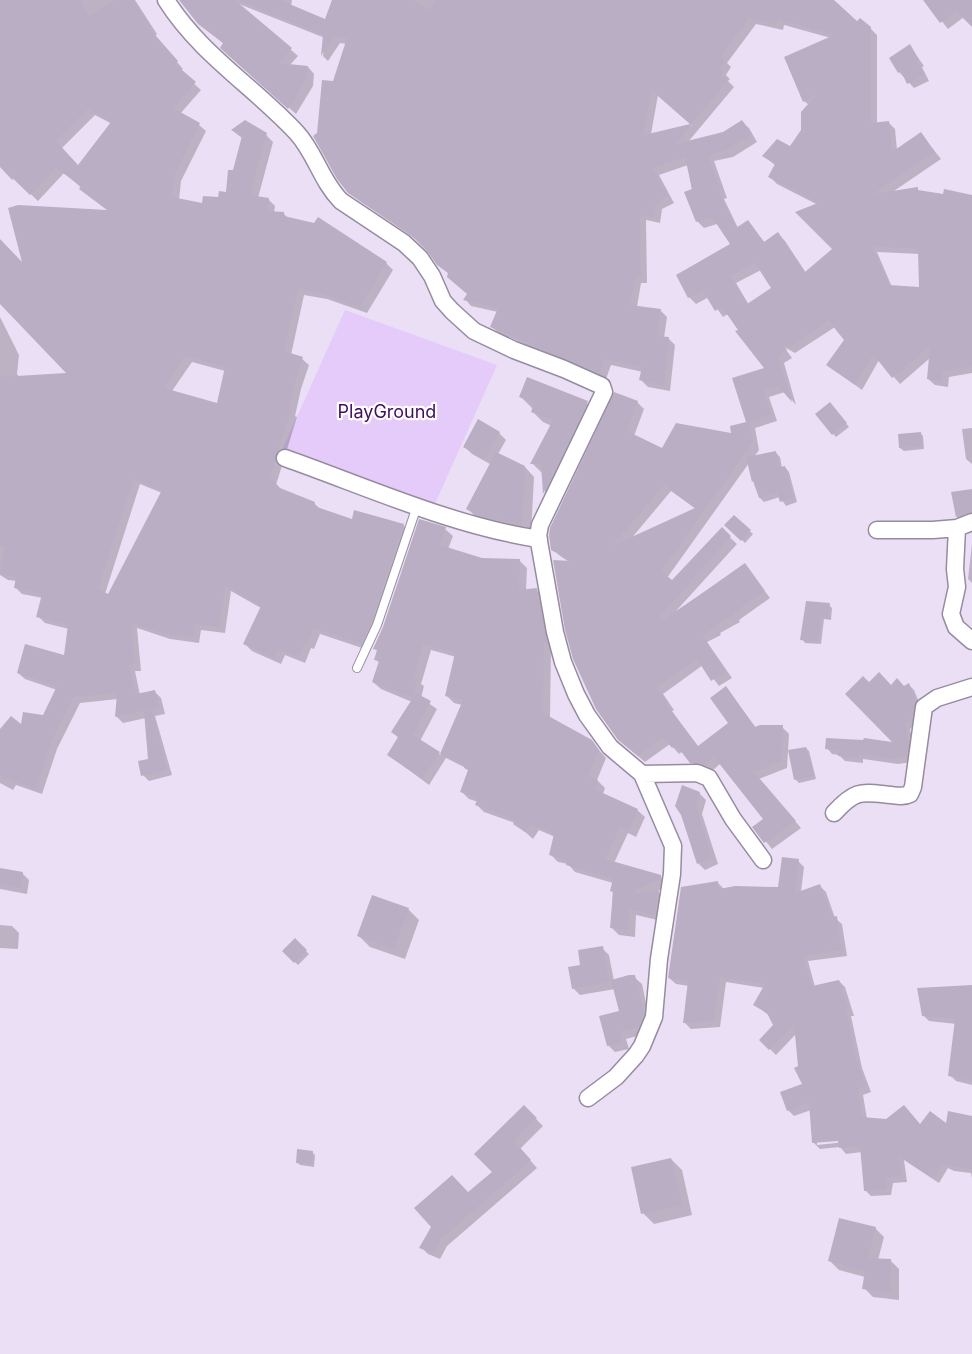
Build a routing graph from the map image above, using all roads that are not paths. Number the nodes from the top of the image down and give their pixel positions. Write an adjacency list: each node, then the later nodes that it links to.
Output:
1 (166, 0): 6 (street)
2 (285, 458): 3 (street)
3 (417, 506): 6 (street); 8 (lane)
4 (965, 525): 5 (street); 7 (street)
5 (878, 530)
6 (539, 540): 10 (street)
7 (972, 641)
8 (357, 668)
9 (972, 687): 11 (street)
10 (642, 774): 12 (street); 13 (street)
11 (834, 813)
12 (763, 860)
13 (588, 1098)

